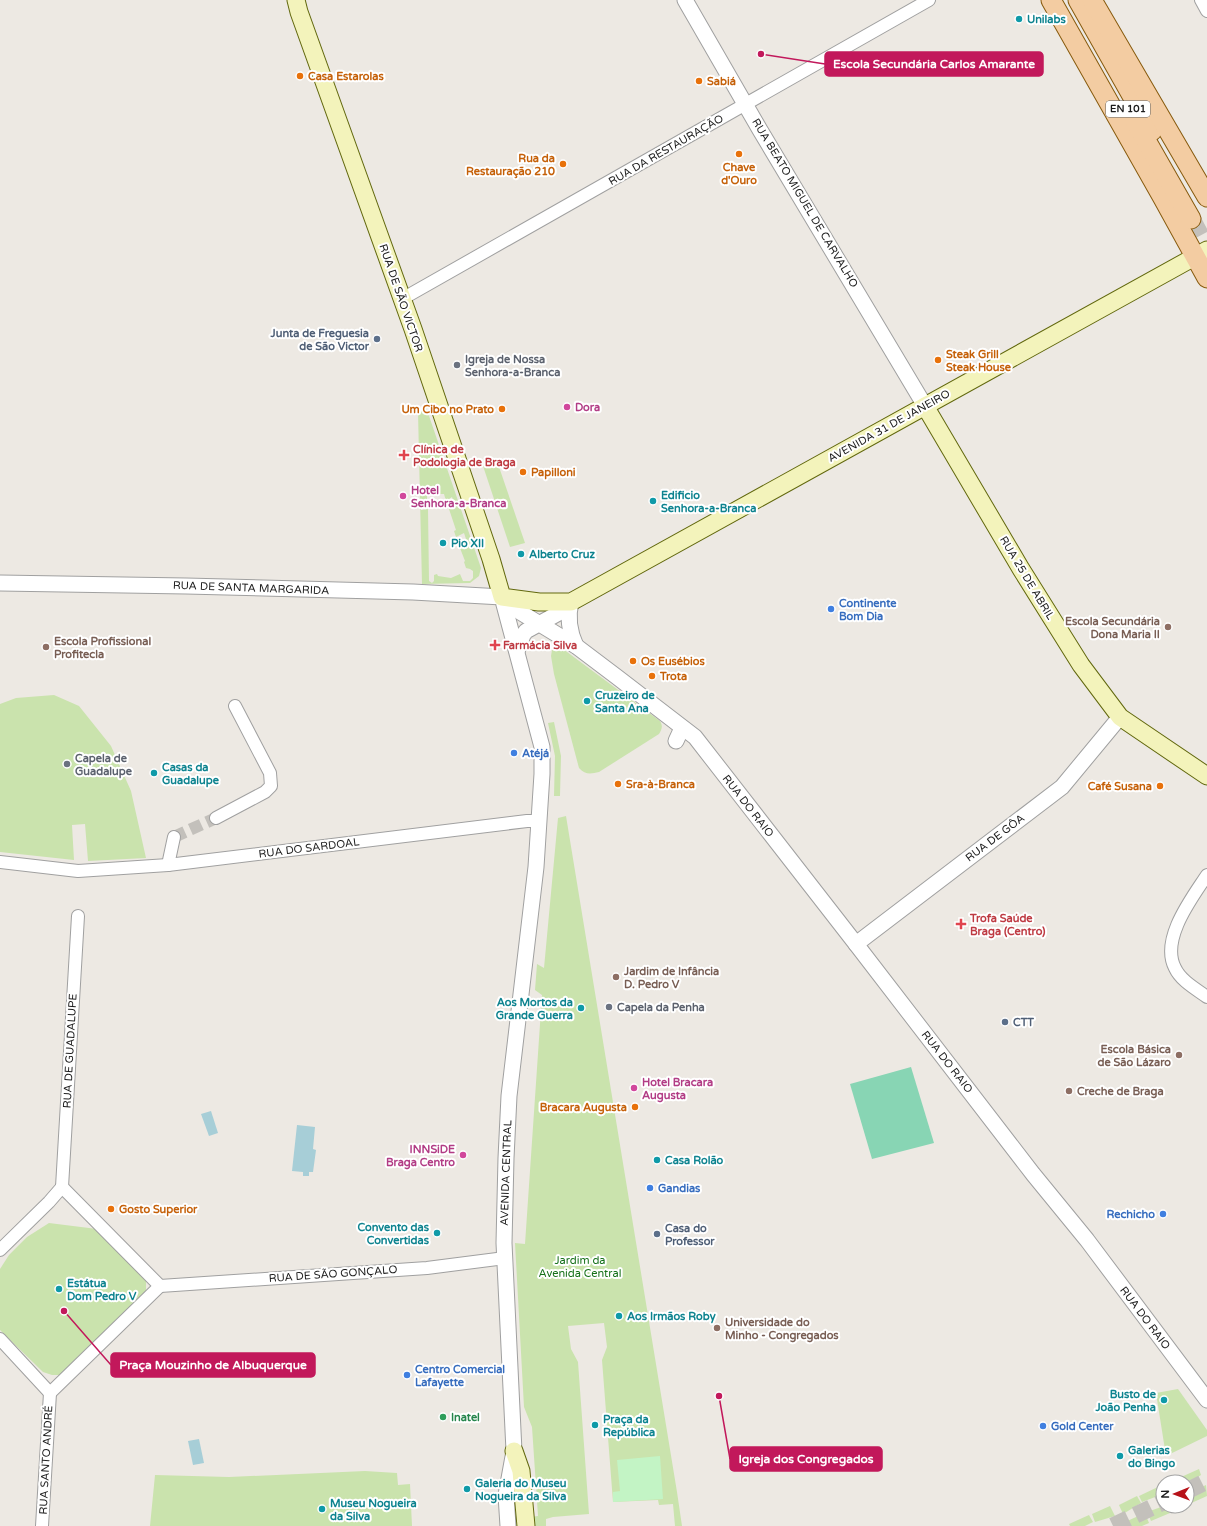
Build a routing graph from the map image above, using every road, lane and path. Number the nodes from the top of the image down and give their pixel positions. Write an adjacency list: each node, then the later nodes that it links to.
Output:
1 (296, 0): 14 (main road, RUA DE SÃO VICTOR)
2 (685, 0): 10 (street, RUA BEATO MIGUEL DE CARVALHO)
3 (929, 0): 10 (street, RUA DA RESTAURAÇÃO)
4 (1050, 0): 12 (main road)
5 (1065, 0): 6 (main road, EN 101)
6 (1078, 0)
7 (1092, 0): 11 (main road)
8 (1201, 0): 9 (street)
9 (1207, 11)
10 (746, 105): 14 (street, RUA DA RESTAURAÇÃO); 15 (street, RUA BEATO MIGUEL DE CARVALHO)
11 (1207, 197)
12 (1201, 254): 13 (main road); 15 (main road, AVENIDA 31 DE JANEIRO)
13 (1207, 278)
14 (402, 299): 17 (main road, RUA DE SÃO VICTOR)
15 (925, 406): 18 (main road, AVENIDA 31 DE JANEIRO); 23 (main road, RUA 25 DE ABRIL)
16 (0, 583): 17 (street, RUA DE SANTA MARGARIDA)
17 (502, 597): 18 (main road); 19 (street, RUA DO RAIO); 21 (street, AVENIDA CENTRAL)
18 (571, 602): 19 (street); 20 (street)
19 (540, 624): 20 (street, RUA DO RAIO); 21 (street)
20 (576, 646): 32 (street, RUA DO RAIO)
21 (517, 651): 26 (street, AVENIDA CENTRAL)
22 (235, 706): 25 (street)
23 (1120, 717): 24 (main road, RUA 25 DE ABRIL); 32 (street, RUA DE GÔA)
24 (1207, 776)
25 (216, 818)
26 (539, 821): 29 (street, RUA DO SARDOAL); 36 (street, AVENIDA CENTRAL)
27 (174, 837): 29 (street)
28 (0, 862): 29 (street, RUA DO SARDOAL)
29 (168, 865)
30 (1207, 875): 33 (street)
31 (78, 916): 34 (street, RUA DE GUADALUPE)
32 (856, 944): 40 (street, RUA DO RAIO)
33 (1207, 997)
34 (62, 1187): 35 (street); 37 (street)
35 (0, 1250)
36 (505, 1258): 37 (street, RUA DE SÃO GONÇALO); 41 (street, AVENIDA CENTRAL)
37 (160, 1286): 39 (street)
38 (0, 1339): 39 (street)
39 (50, 1393): 42 (street, RUA SANTO ANDRÉ)
40 (1207, 1400)
41 (514, 1452): 43 (street, AVENIDA CENTRAL); 44 (main road)
42 (42, 1526)
43 (508, 1526)
44 (526, 1526)

